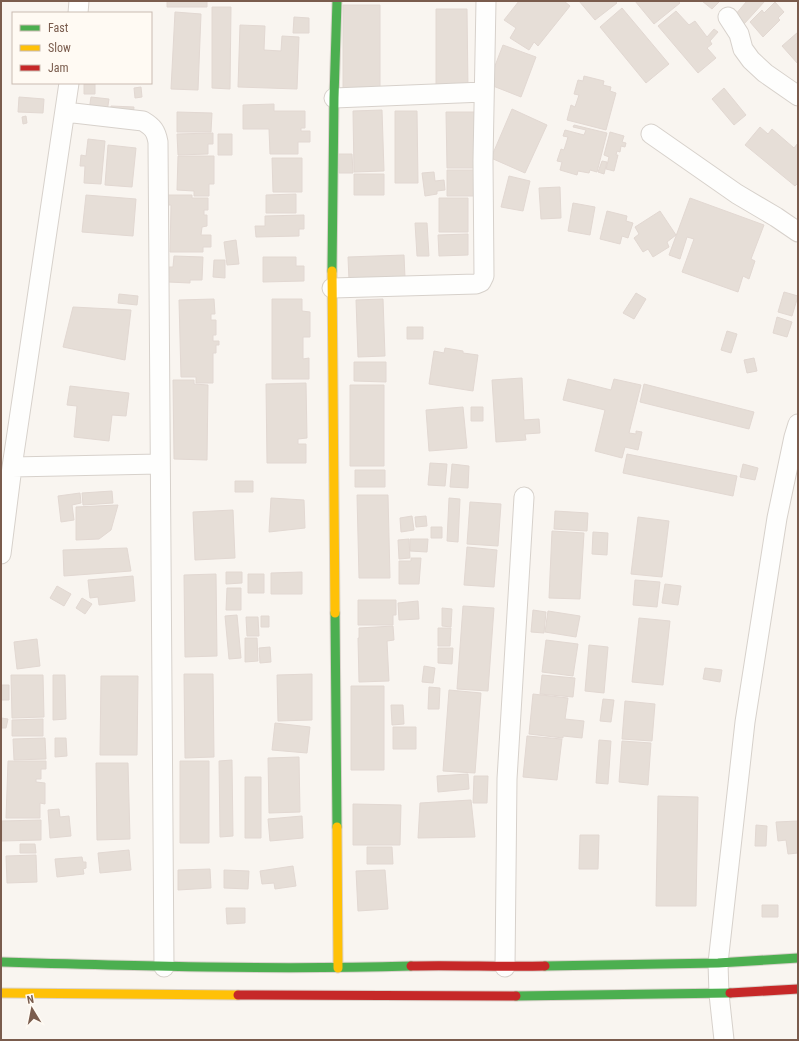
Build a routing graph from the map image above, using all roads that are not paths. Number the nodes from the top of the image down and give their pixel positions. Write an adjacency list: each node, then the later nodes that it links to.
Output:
1 (79, 1): 4 (street)
2 (338, 1): 9 (main road)
3 (486, 1): 7 (street)
4 (78, 12)
5 (728, 17): 8 (street)
6 (69, 84): 10 (street)
7 (484, 92): 9 (street); 13 (street)
8 (798, 96)
9 (334, 98): 13 (main road)
10 (65, 112): 15 (street); 16 (street)
11 (651, 134): 12 (street)
12 (798, 232)
13 (332, 288): 24 (main road)
14 (798, 424): 21 (street)
15 (159, 464): 16 (street); 23 (street)
16 (12, 467): 18 (street)
17 (524, 497): 22 (street)
18 (1, 554)
19 (798, 958): 21 (main road)
20 (1, 962): 23 (main road)
21 (718, 963): 22 (main road); 27 (street)
22 (505, 966): 24 (main road)
23 (164, 967): 24 (main road)
24 (338, 968)
25 (798, 988): 27 (main road)
26 (1, 994): 27 (main road)
27 (719, 994): 28 (street)
28 (724, 1040)

